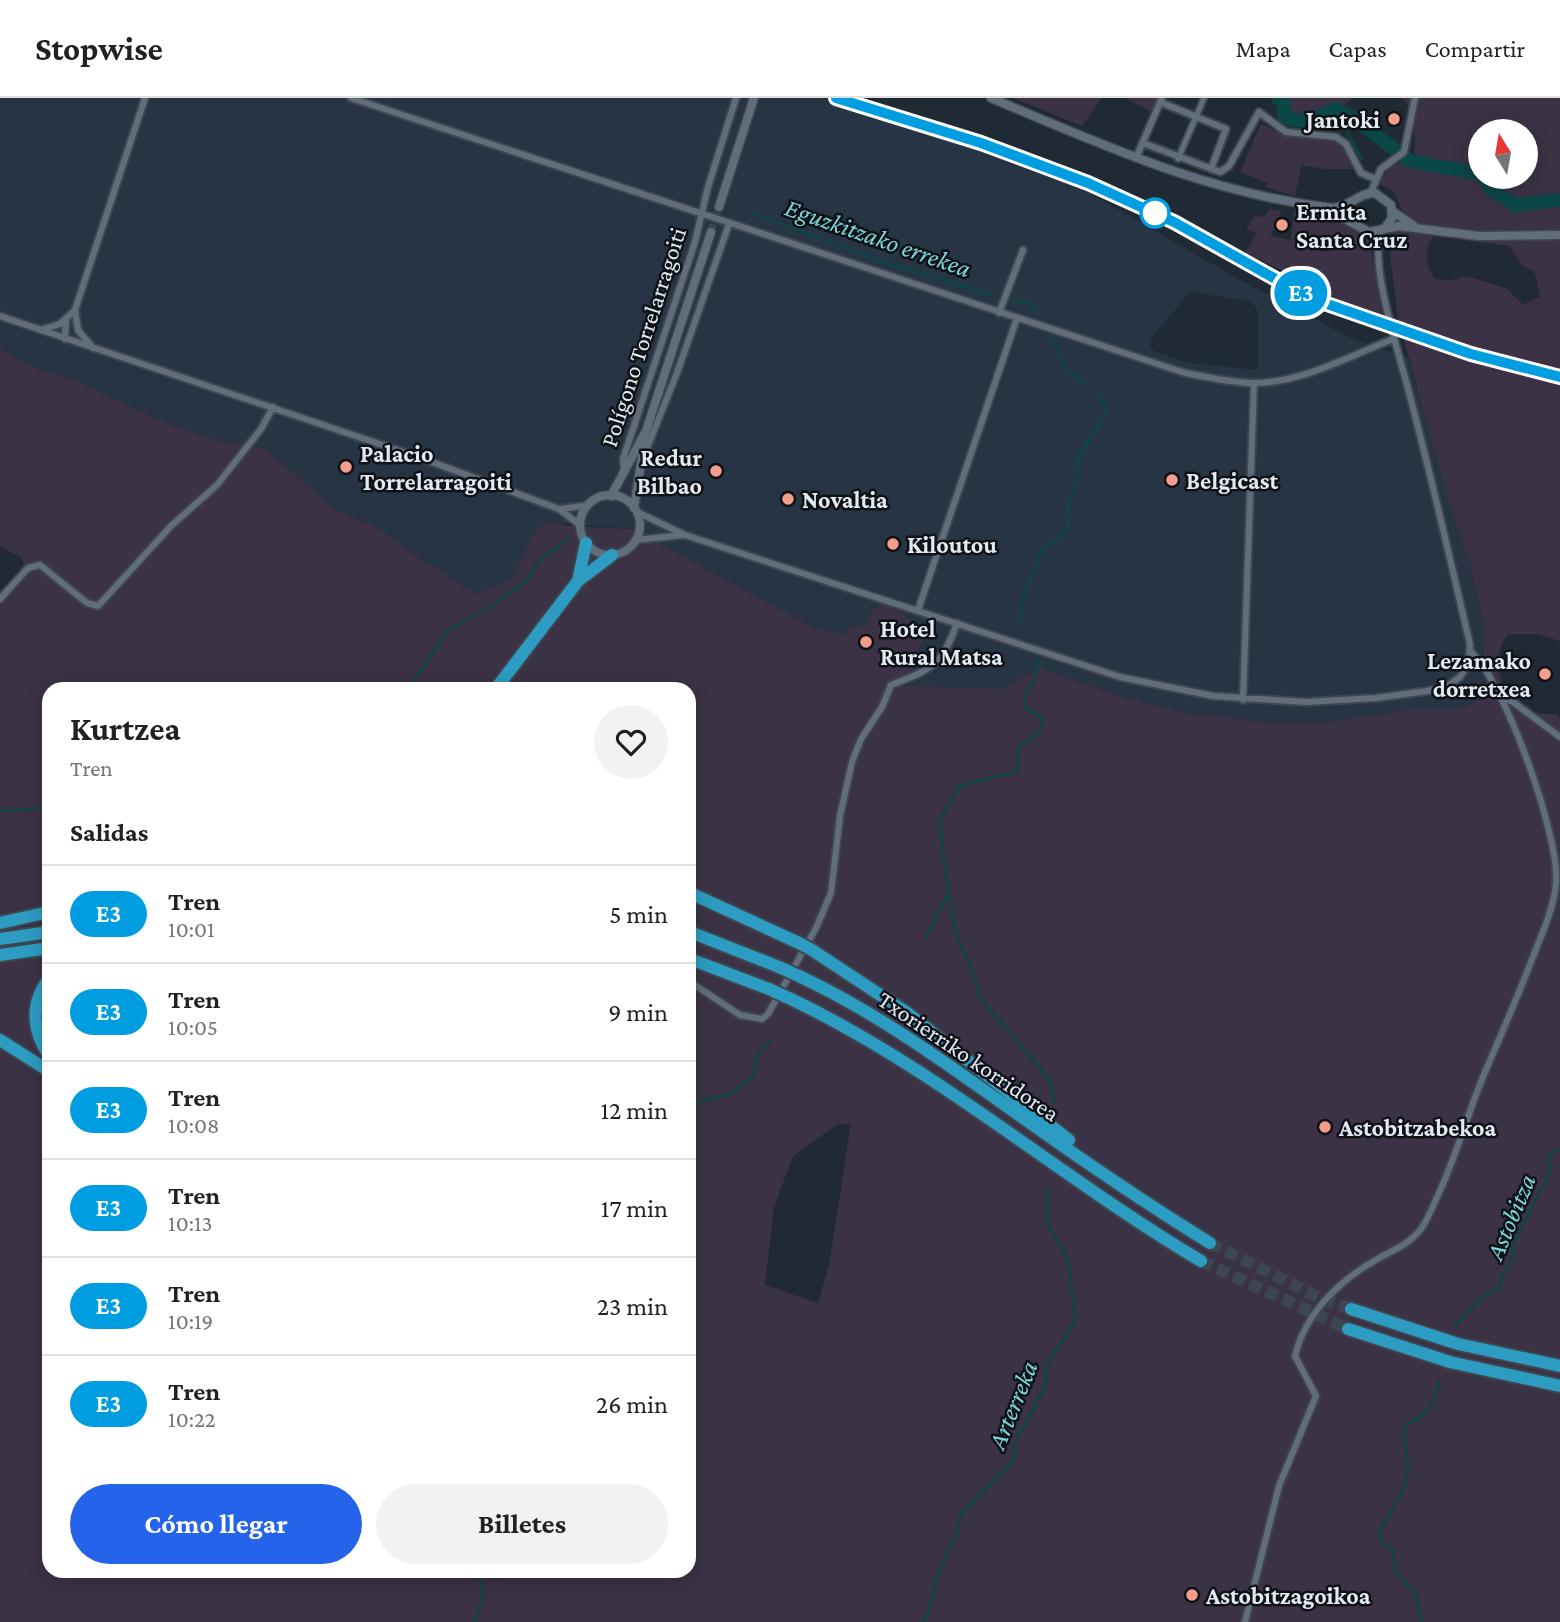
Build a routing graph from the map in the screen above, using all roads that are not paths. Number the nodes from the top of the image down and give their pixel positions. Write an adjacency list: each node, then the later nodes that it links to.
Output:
1 (145, 98): 30 (street)
2 (351, 98): 20 (street)
3 (736, 98): 20 (street, Polígono Torrelarragoiti)
4 (754, 98): 18 (street)
5 (991, 98): 12 (street)
6 (1204, 98): 9 (street)
7 (1415, 98): 14 (street)
8 (1161, 100): 9 (street); 10 (street)
9 (1196, 116): 11 (street); 13 (street)
10 (1143, 143): 11 (street); 12 (street)
11 (1178, 157): 13 (street)
12 (1136, 158): 17 (street)
13 (1212, 169): 14 (street)
14 (1375, 180): 15 (street)
15 (1371, 192): 16 (street); 19 (street)
16 (1357, 199): 17 (street); 21 (street)
17 (1317, 206): 21 (street)
18 (719, 207)
19 (1392, 211): 23 (street); 24 (street)
20 (701, 215): 22 (street); 44 (street, Polígono Torrelarragoiti)
21 (1355, 222): 26 (street)
22 (729, 224): 31 (street); 43 (street)
23 (1382, 229): 24 (street); 26 (street); 29 (street)
24 (1426, 229): 27 (street)
25 (711, 232): 42 (street)
26 (1368, 232): 29 (street)
27 (1560, 235)
28 (1023, 250): 31 (street)
29 (1378, 254): 38 (street)
30 (75, 310): 34 (street); 35 (street)
31 (999, 313): 33 (street)
32 (0, 316): 36 (street)
33 (1017, 318): 40 (street); 56 (street)
34 (66, 320): 36 (street); 37 (street)
35 (74, 321): 37 (street); 39 (street)
36 (41, 330): 37 (street)
37 (65, 339): 39 (street)
38 (1393, 340): 40 (street); 58 (street)
39 (93, 348): 41 (street)
40 (1254, 383): 61 (street)
41 (273, 407): 47 (street); 55 (street)
42 (646, 431): 43 (street); 44 (street)
43 (640, 464): 48 (street)
44 (624, 471): 45 (street)
45 (611, 496): 46 (street); 48 (street)
46 (589, 505): 47 (street); 49 (street)
47 (559, 509): 49 (street)
48 (636, 510): 50 (street); 51 (street)
49 (580, 525): 52 (street)
50 (685, 534): 51 (street); 56 (street)
51 (636, 540): 53 (street)
52 (586, 542): 53 (street); 54 (highway)
53 (612, 555): 54 (highway)
54 (578, 581): 59 (highway)
55 (0, 599)
56 (918, 610): 57 (street)
57 (957, 623): 61 (street); 72 (street)
58 (1471, 652): 60 (street); 61 (street)
59 (501, 682)
60 (1500, 698): 62 (street); 84 (street)
61 (1243, 700)
62 (1560, 737)
63 (696, 896): 77 (highway, bridge)
64 (42, 914): 65 (highway)
65 (0, 923)
66 (42, 933): 68 (highway)
67 (696, 934): 77 (highway, Txorierriko korridorea, bridge)
68 (0, 939)
69 (42, 949): 70 (highway)
70 (0, 955)
71 (696, 961): 79 (highway, Txorierriko korridorea, bridge)
72 (696, 986)
73 (42, 991): 75 (highway)
74 (0, 1040): 76 (highway)
75 (42, 1043)
76 (42, 1067)
77 (1144, 1203): 78 (highway, Txorierriko korridorea)
78 (1210, 1243)
79 (1201, 1261)
80 (1351, 1309): 82 (highway)
81 (1348, 1329): 83 (highway)
82 (1560, 1366)
83 (1560, 1386)
84 (1245, 1622)

